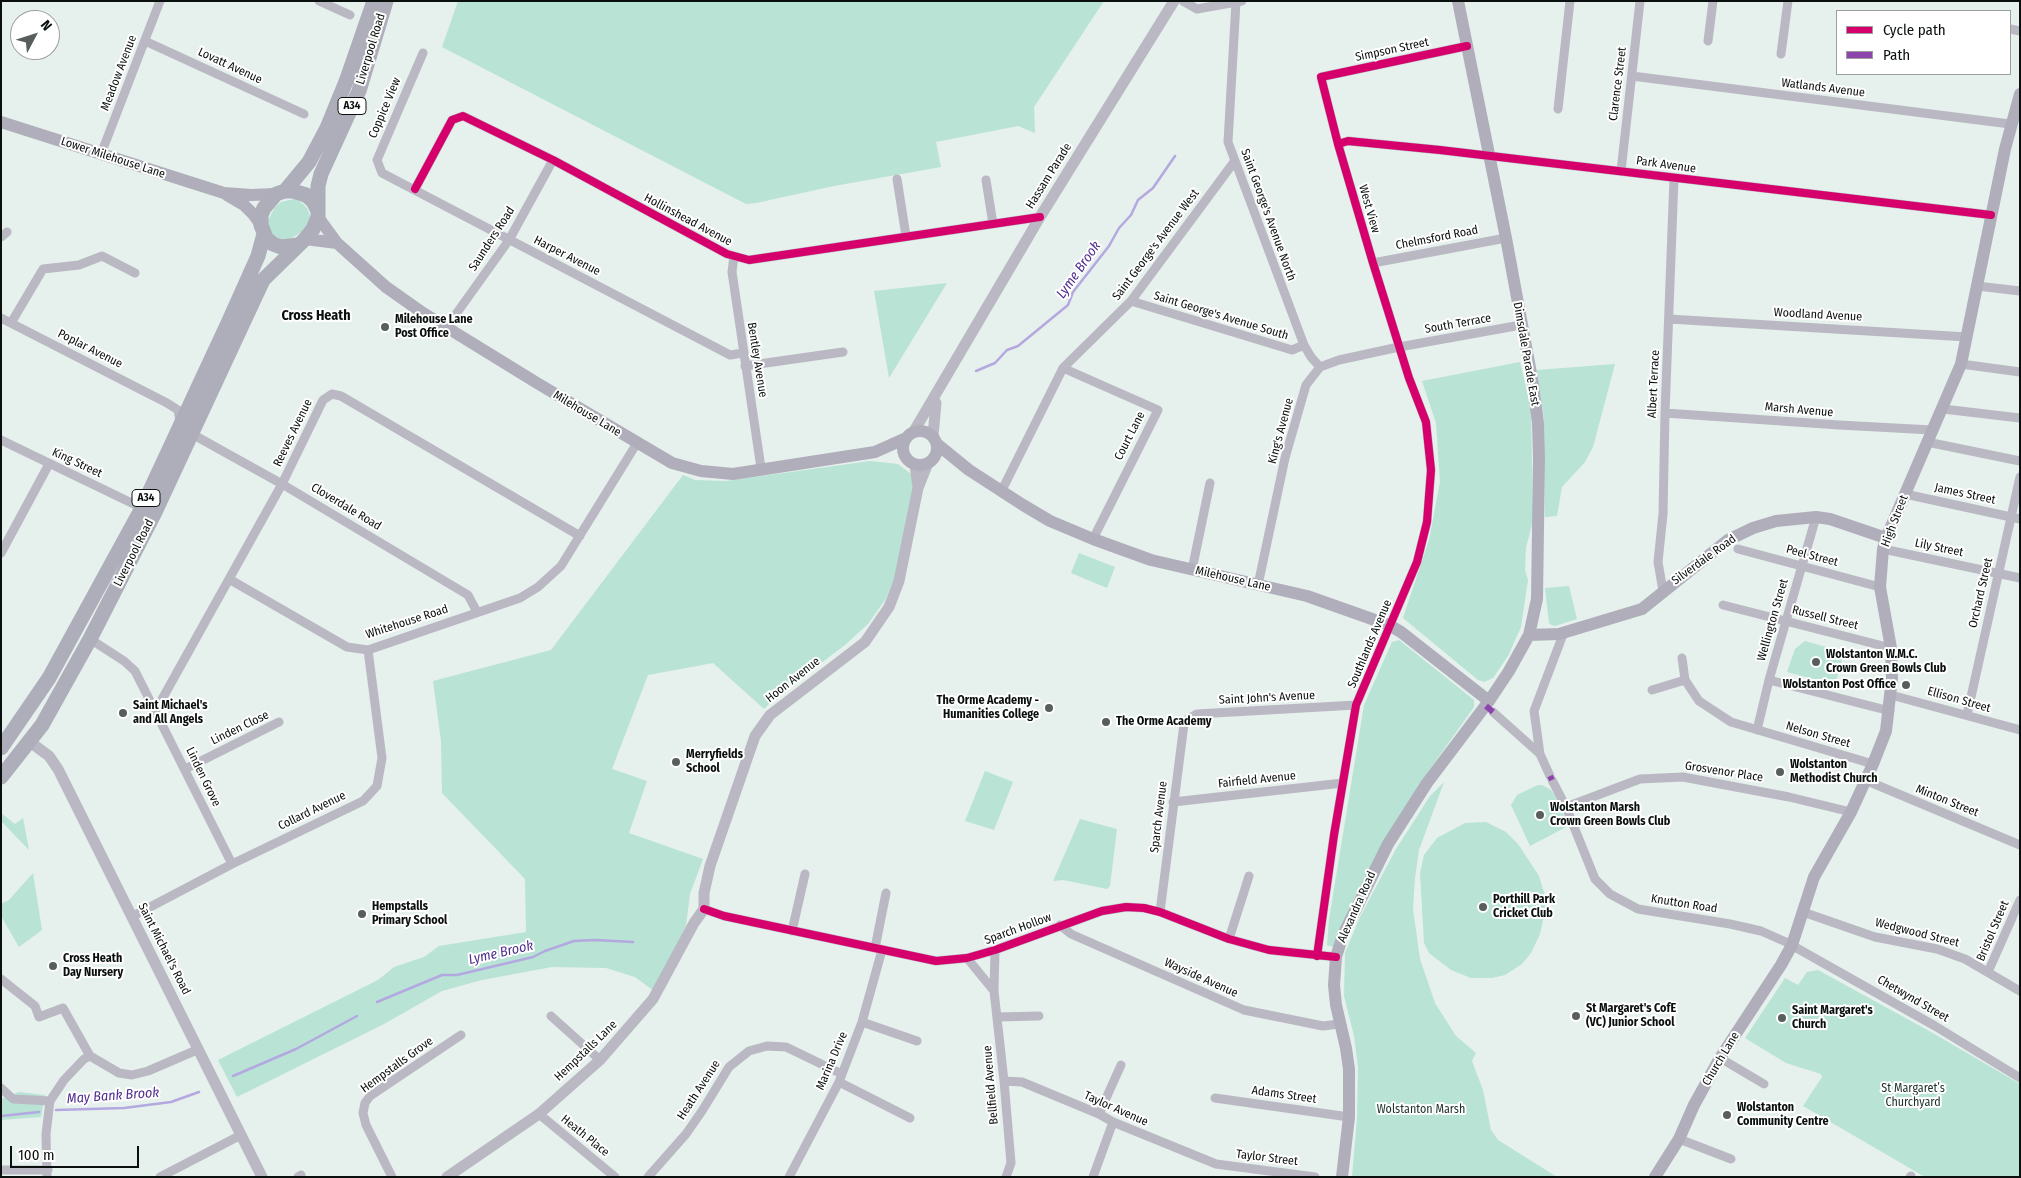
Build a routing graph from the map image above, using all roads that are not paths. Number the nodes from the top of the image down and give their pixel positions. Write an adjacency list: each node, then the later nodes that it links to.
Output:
1 (160, 1): 14 (street, Meadow Avenue)
2 (319, 1): 13 (street)
3 (374, 1): 38 (highway, Liverpool Road / A34)
4 (386, 1): 40 (highway, Liverpool Road / A34)
5 (1174, 1): 42 (street, Hassam Parade)
6 (1183, 1): 12 (street)
7 (1458, 1): 16 (main road, Dimsdale Parade East)
8 (1570, 1): 23 (street)
9 (1640, 1): 19 (street, Clarence Street)
10 (1713, 1): 15 (street)
11 (1788, 1): 18 (street)
12 (1239, 2): 31 (street, Saint George's Avenue North)
13 (350, 15)
14 (145, 41): 24 (street, Lovatt Avenue); 28 (street, Meadow Avenue)
15 (1708, 41)
16 (1467, 46): 20 (street, Simpson Street); 29 (main road, Dimsdale Parade East)
17 (422, 53): 33 (street, Coppice View)
18 (1781, 54)
19 (1632, 76): 26 (street, Watlands Avenue); 32 (street, Clarence Street)
20 (1321, 77): 27 (street, West View)
21 (2020, 94): 22 (main road, High Street)
22 (2018, 108): 26 (main road, High Street)
23 (1558, 109)
24 (304, 114)
25 (1, 122): 28 (main road, Lower Milehouse Lane)
26 (2010, 124): 41 (main road, High Street)
27 (1338, 144): 29 (street, Park Avenue); 51 (street, West View)
28 (101, 154): 39 (main road, Lower Milehouse Lane)
29 (1489, 157): 32 (street, Park Avenue); 46 (main road, Dimsdale Parade East)
30 (553, 160): 37 (street, Hollinshead Avenue); 47 (street, Saunders Road); 50 (street, Hollinshead Avenue)
31 (1234, 162): 55 (street, Saint George's Avenue West); 62 (street, Saint George's Avenue North)
32 (1621, 170): 34 (street, Park Avenue)
33 (382, 173): 37 (street, Harper Avenue)
34 (1674, 178): 41 (street, Park Avenue); 57 (street, Albert Terrace)
35 (897, 179): 45 (street)
36 (986, 180): 43 (street)
37 (415, 189): 47 (street, Harper Avenue)
38 (281, 192): 39 (main road, Lower Milehouse Lane); 40 (highway); 44 (highway)
39 (224, 194): 44 (main road, Lower Milehouse Lane)
40 (318, 213): 48 (highway); 49 (main road, Milehouse Lane)
41 (1991, 215): 53 (main road, High Street)
42 (1040, 217): 43 (street, Hollinshead Avenue); 71 (street, Hassam Parade)
43 (993, 224): 45 (street, Hollinshead Avenue)
44 (262, 229): 48 (highway); 75 (highway, Liverpool Road / A34)
45 (906, 236): 50 (street, Hollinshead Avenue)
46 (1506, 238): 51 (street, Chelmsford Road); 59 (main road, Dimsdale Parade East)
47 (509, 240): 60 (street, Saunders Road); 65 (street, Harper Avenue)
48 (301, 242): 49 (main road); 75 (highway, Liverpool Road / A34)
49 (337, 243): 60 (main road, Milehouse Lane)
50 (734, 256): 65 (street, Bentley Avenue)
51 (1373, 263): 63 (street, West View)
52 (135, 273): 58 (street)
53 (1977, 286): 54 (street); 61 (main road, High Street)
54 (2020, 291)
55 (1131, 301): 62 (street, Saint George's Avenue South); 68 (street, Saint George's Avenue West)
56 (1, 318): 58 (street, Poplar Avenue)
57 (1668, 319): 61 (street, Woodland Avenue); 73 (street, Albert Terrace)
58 (11, 323): 75 (street, Poplar Avenue)
59 (1521, 325): 63 (street, South Terrace); 113 (main road, Dimsdale Parade East)
60 (446, 328): 80 (main road, Milehouse Lane)
61 (1967, 337): 66 (main road, High Street)
62 (1304, 346): 69 (street, Saint George's Avenue North)
63 (1399, 347): 69 (street); 111 (street, Southlands Avenue)
64 (843, 352): 67 (street)
65 (743, 353): 67 (street, Bentley Avenue)
66 (1961, 364): 70 (street); 72 (main road, High Street)
67 (745, 366): 85 (street, Bentley Avenue)
68 (1063, 368): 90 (street, Saint George's Avenue West); 96 (street, Court Lane)
69 (1320, 368): 105 (street, King's Avenue)
70 (2020, 372)
71 (937, 394): 76 (street, Hassam Parade); 79 (street, Hassam Parade)
72 (1943, 409): 74 (street); 77 (main road, High Street)
73 (1665, 413): 77 (street, Marsh Avenue); 107 (street, Albert Terrace)
74 (2020, 418)
75 (186, 429): 89 (street, Cloverdale Road); 92 (highway, Liverpool Road / A34); 114 (highway, Liverpool Road / A34)
76 (909, 435): 79 (main road); 81 (main road, Milehouse Lane); 83 (main road)
77 (1929, 436): 82 (street, Marsh Avenue); 91 (main road, High Street)
78 (1, 440): 84 (street, King Street)
79 (935, 440): 83 (main road); 86 (main road, Milehouse Lane)
80 (637, 443): 85 (main road, Milehouse Lane); 95 (street, Whitehouse Road)
81 (875, 452): 83 (main road, Milehouse Lane); 85 (main road, Milehouse Lane)
82 (2020, 461)
83 (920, 462): 86 (main road, Milehouse Lane); 149 (street, Hoon Avenue)
84 (49, 464): 92 (street, King Street); 99 (street)
85 (761, 468)
86 (969, 470): 90 (main road, Milehouse Lane)
87 (2020, 477): 94 (street, Orchard Street)
88 (1210, 483): 101 (street)
89 (282, 484): 95 (street, Reeves Avenue); 104 (street, Reeves Avenue); 109 (street, Cloverdale Road)
90 (1001, 492): 96 (main road, Milehouse Lane)
91 (1905, 494): 94 (street, James Street); 97 (main road, High Street)
92 (142, 508): 131 (highway, Liverpool Road / A34)
93 (1816, 517): 97 (main road, Silverdale Road); 100 (street, Wellington Street); 107 (main road, Silverdale Road)
94 (2016, 518): 102 (street, Orchard Street)
95 (580, 536): 109 (street, Whitehouse Road)
96 (1093, 539): 101 (main road, Milehouse Lane)
97 (1884, 543): 102 (street, Lily Street); 106 (main road, High Street)
98 (1738, 549): 100 (street, Peel Street)
99 (1, 552)
100 (1802, 567): 106 (street, Peel Street); 110 (street, Wellington Street)
101 (1192, 570): 105 (main road, Milehouse Lane)
102 (1998, 573): 103 (street, Lily Street); 126 (street, Orchard Street)
103 (2020, 578)
104 (229, 580): 116 (street, Whitehouse Road); 124 (street, Reeves Avenue)
105 (1258, 585): 111 (main road, Milehouse Lane)
106 (1880, 587): 115 (main road, High Street)
107 (1663, 591): 112 (main road, Silverdale Road)
108 (1723, 604): 110 (street, Russell Street)
109 (477, 612): 116 (street, Whitehouse Road)
110 (1786, 621): 115 (street, Russell Street); 119 (street, Wellington Street)
111 (1389, 625): 122 (street, Southlands Avenue); 123 (main road, Milehouse Lane)
112 (1564, 632): 113 (main road, Silverdale Road); 133 (street)
113 (1529, 635): 123 (main road, Dimsdale Parade East)
114 (90, 639): 124 (street, Linden Grove); 131 (highway, Liverpool Road / A34)
115 (1891, 648): 121 (main road, High Street)
116 (368, 650): 144 (street, Collard Avenue)
117 (1682, 658): 118 (street)
118 (1685, 680): 120 (street); 129 (street, Nelson Street)
119 (1769, 680): 125 (street); 129 (street, Wellington Street)
120 (1652, 690)
121 (1891, 695): 125 (main road, High Street); 126 (street, Ellison Street)
122 (1356, 705): 128 (street, Saint John's Avenue); 139 (street, Southlands Avenue)
123 (1491, 706): 133 (street); 160 (main road, Alexandra Road)
124 (156, 710): 136 (street, Linden Grove)
125 (1890, 711): 135 (main road, High Street)
126 (1967, 715): 130 (street, Ellison Street)
127 (279, 722): 136 (street, Linden Close)
128 (1184, 724): 140 (street, Sparch Avenue)
129 (1756, 730): 135 (street, Nelson Street)
130 (2020, 730)
131 (23, 734): 132 (highway, Liverpool Road / A34); 134 (highway, A34); 137 (highway, Liverpool Road / A34); 152 (street, Saint Michael's Road)
132 (1, 748)
133 (1540, 754): 141 (street, Knutton Road)
134 (1, 760)
135 (1873, 764): 138 (main road, High Street)
136 (185, 769): 144 (street, Linden Grove)
137 (1, 777)
138 (1865, 780): 142 (main road, High Street); 143 (street, Minton Street)
139 (1343, 783): 140 (street, Fairfield Avenue); 159 (street, Southlands Avenue)
140 (1173, 802): 150 (street, Sparch Avenue)
141 (1566, 807): 142 (street, Grosvenor Place); 156 (street, Knutton Road)
142 (1851, 812): 151 (main road, High Street)
143 (2020, 844)
144 (232, 864): 152 (street, Collard Avenue)
145 (805, 874): 154 (street)
146 (1249, 876): 155 (street)
147 (886, 893): 157 (street, Marina Drive)
148 (2019, 903): 162 (street, Bristol Street)
149 (704, 909): 154 (street, Sparch Hollow); 176 (street, Hempstalls Lane)
150 (1160, 912): 153 (street, Sparch Hollow); 155 (street, Sparch Hollow)
151 (1803, 912): 156 (main road, High Street); 162 (street, Wedgwood Street)
152 (132, 916): 173 (street, Saint Michael's Road)
153 (1060, 925): 158 (street, Sparch Hollow); 170 (street, Wayside Avenue)
154 (792, 931): 157 (street, Sparch Hollow)
155 (1229, 939): 159 (street, Sparch Hollow)
156 (1792, 944): 175 (main road, Church Lane); 179 (street, Chetwynd Street)
157 (878, 949): 161 (street, Sparch Hollow); 169 (street, Marina Drive)
158 (995, 950): 161 (street, Sparch Hollow); 164 (street, Bellfield Avenue)
159 (1317, 956): 160 (street, Sparch Hollow)
160 (1336, 957): 170 (main road, Alexandra Road)
161 (967, 958): 164 (street)
162 (1988, 972): 165 (street, Wedgwood Street)
163 (1, 978): 174 (street)
164 (994, 990): 168 (street, Bellfield Avenue)
165 (2020, 991)
166 (550, 1016): 176 (street)
167 (1039, 1016): 168 (street)
168 (998, 1017): 180 (street, Bellfield Avenue)
169 (862, 1022): 172 (street); 178 (street, Marina Drive)
170 (1340, 1024): 187 (main road, Alexandra Road)
171 (461, 1035): 198 (street, Hempstalls Grove)
172 (917, 1041)
173 (199, 1048): 174 (street); 190 (street, Saint Michael's Road)
174 (90, 1056): 184 (street)
175 (1720, 1058): 181 (street); 191 (main road, Church Lane)
176 (600, 1060): 185 (street, Hempstalls Lane)
177 (1121, 1065): 186 (street)
178 (841, 1078): 188 (street, Heath Avenue); 201 (street, Heath Avenue); 202 (street, Marina Drive)
179 (2020, 1078)
180 (1004, 1081): 186 (street, Taylor Avenue); 203 (street, Bellfield Avenue)
181 (1764, 1084)
182 (1, 1088): 184 (street)
183 (1215, 1098): 187 (street, Adams Street)
184 (50, 1101): 195 (street)
185 (539, 1114): 199 (street, Hempstalls Lane); 200 (street, Heath Place)
186 (1099, 1114): 189 (street, Taylor Avenue)
187 (1349, 1117): 206 (main road, Alexandra Road)
188 (910, 1118)
189 (1113, 1122): 193 (street, Taylor Avenue); 204 (street)
190 (241, 1135): 196 (street); 197 (street, Saint Michael's Road)
191 (1679, 1138): 192 (street); 207 (main road, Church Lane)
192 (1732, 1159)
193 (1216, 1164): 205 (street, Taylor Street)
194 (1, 1170): 195 (street)
195 (48, 1173)
196 (160, 1177)
197 (262, 1177)
198 (392, 1177)
199 (447, 1177)
200 (615, 1177)
201 (648, 1177)
202 (789, 1177)
203 (1006, 1177)
204 (1093, 1177)
205 (1315, 1177)
206 (1342, 1177)
207 (1655, 1177)

